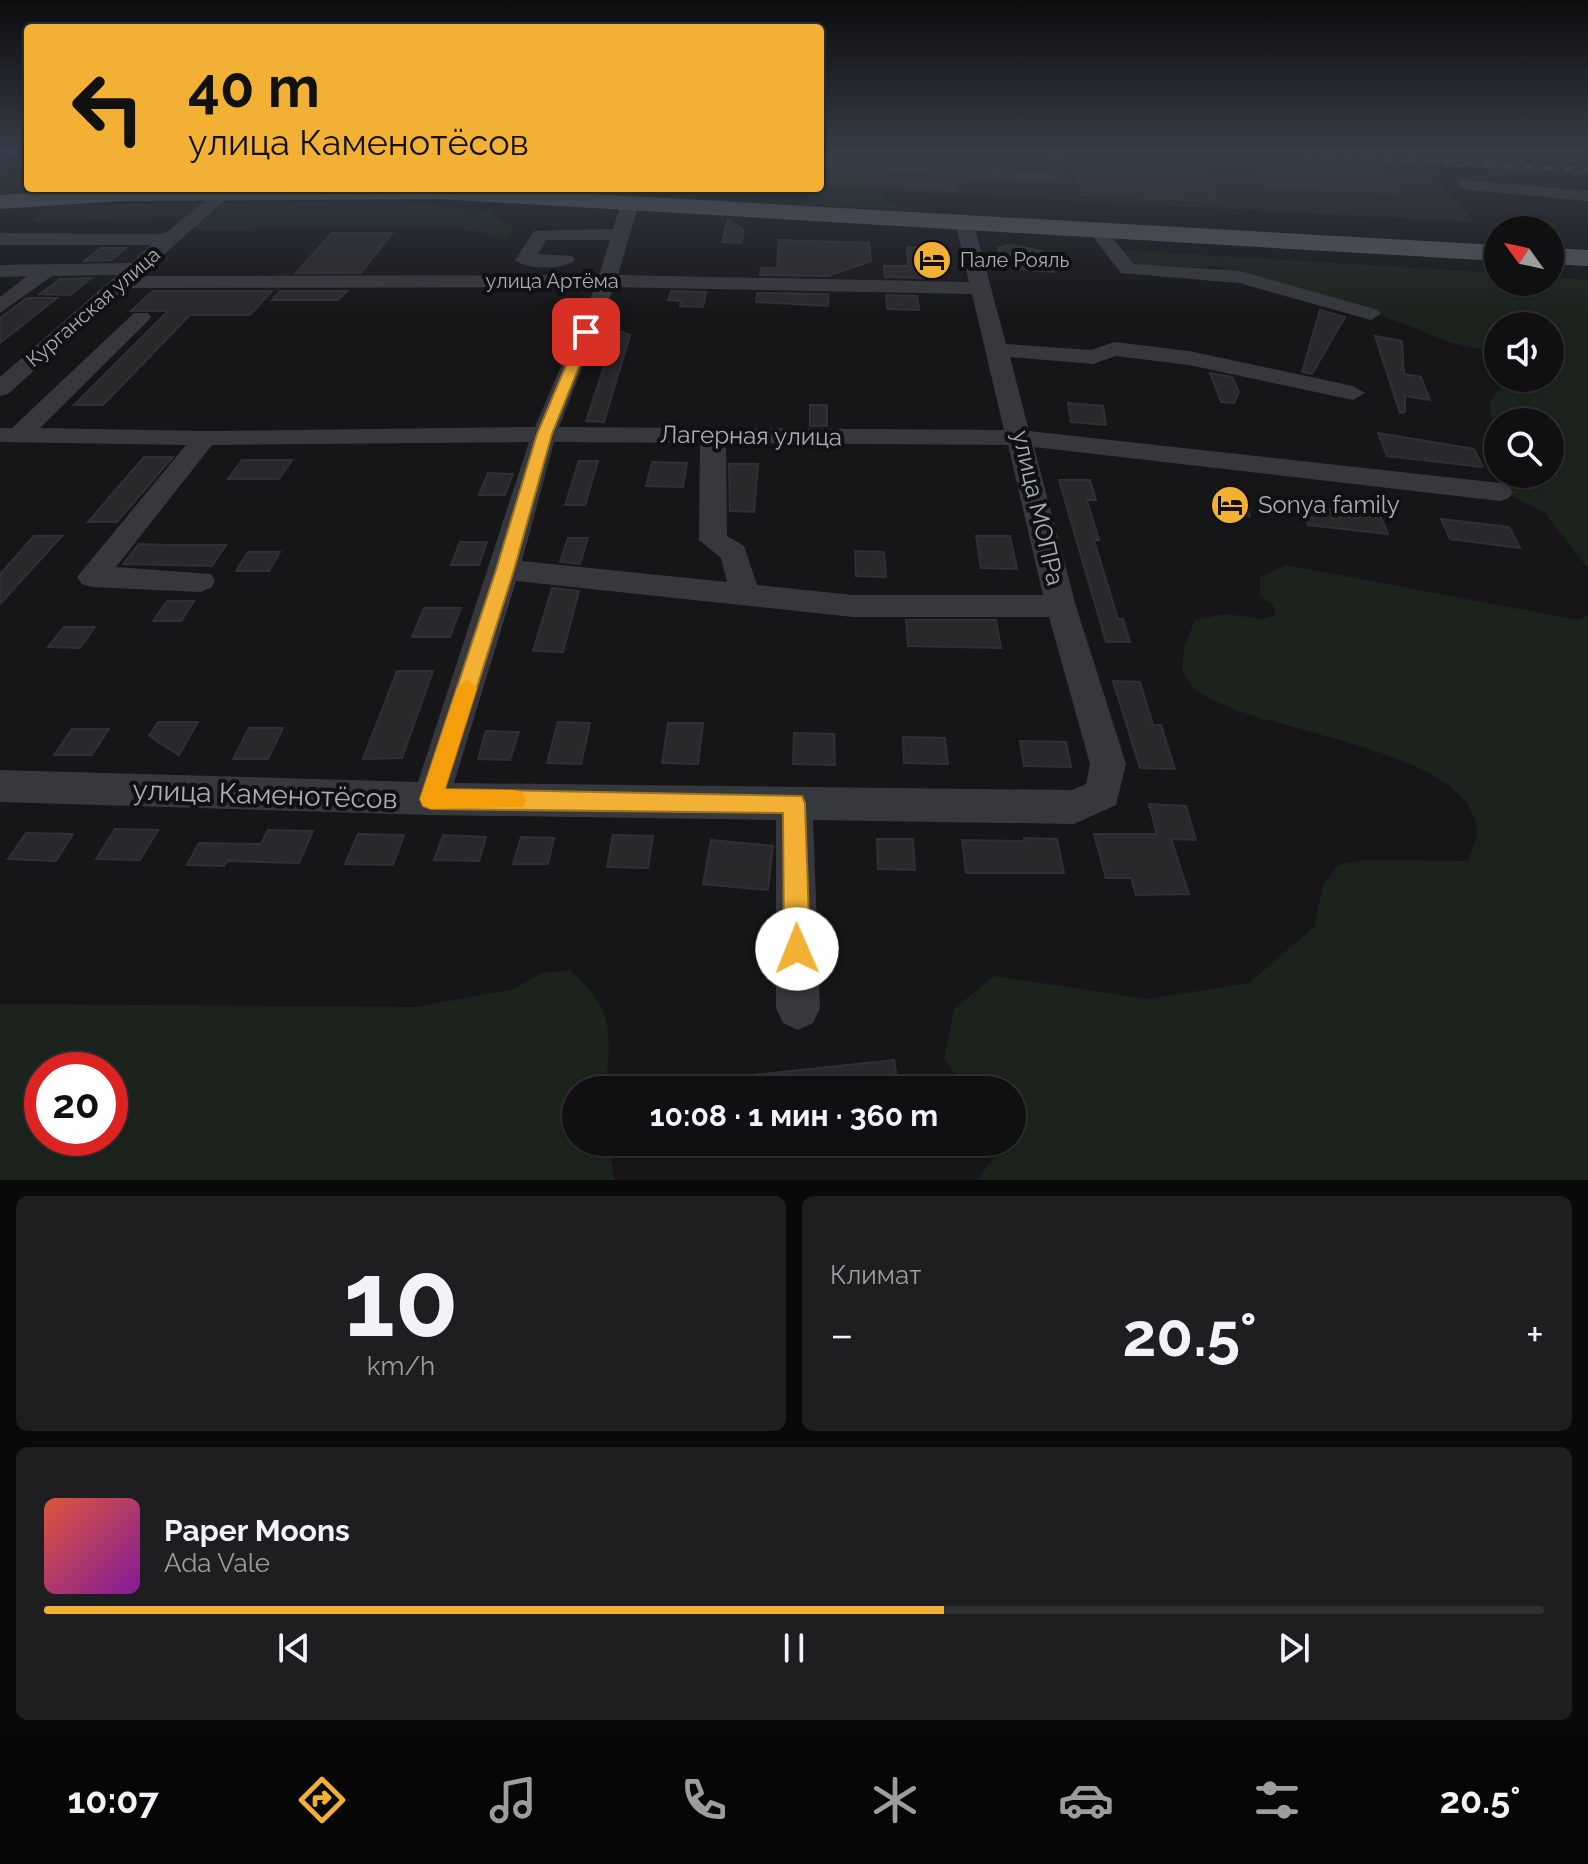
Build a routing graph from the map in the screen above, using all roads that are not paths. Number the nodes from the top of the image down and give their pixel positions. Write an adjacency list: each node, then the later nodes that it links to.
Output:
1 (208, 205): 8 (street, Курганская улица)
2 (629, 205): 6 (street)
3 (668, 205): 4 (main road)
4 (964, 221): 5 (main road); 16 (street, улица МОПРа)
5 (1095, 228): 9 (main road); 18 (street)
6 (621, 234): 12 (street); 12 (street)
7 (0, 239): 8 (street)
8 (168, 240): 15 (street, Курганская улица)
9 (1484, 252)
10 (1564, 257): 11 (main road)
11 (1588, 258)
12 (600, 266): 15 (street, улица Артёма); 16 (street, улица Артёма); 23 (street)
13 (48, 270): 14 (street, улица Артёма); 15 (street, улица Артёма); 17 (street)
14 (0, 271)
15 (128, 276): 21 (street, Курганская улица)
16 (983, 288): 20 (street, улица МОПРа)
17 (0, 307)
18 (1371, 314)
19 (141, 317): 24 (street)
20 (999, 350): 22 (street); 27 (street, улица МОПРа)
21 (0, 389)
22 (1353, 393)
23 (544, 434): 25 (street, Лагерная улица); 26 (street, Лагерная улица); 29 (street)
24 (9, 435): 26 (street, Лагерная улица)
25 (713, 435): 27 (street, Лагерная улица); 31 (street)
26 (205, 438): 30 (street)
27 (1021, 438): 28 (street, Лагерная улица); 32 (street, улица МОПРа)
28 (1500, 492)
29 (505, 570): 31 (street); 35 (street)
30 (200, 581)
31 (745, 595): 32 (street)
32 (1061, 606): 34 (street, улица МОПРа)
33 (0, 786): 35 (street, улица Каменотёсов)
34 (1103, 794): 36 (street, улица Каменотёсов)
35 (431, 799): 36 (street, улица Каменотёсов)
36 (794, 803): 37 (street)
37 (798, 1008)

